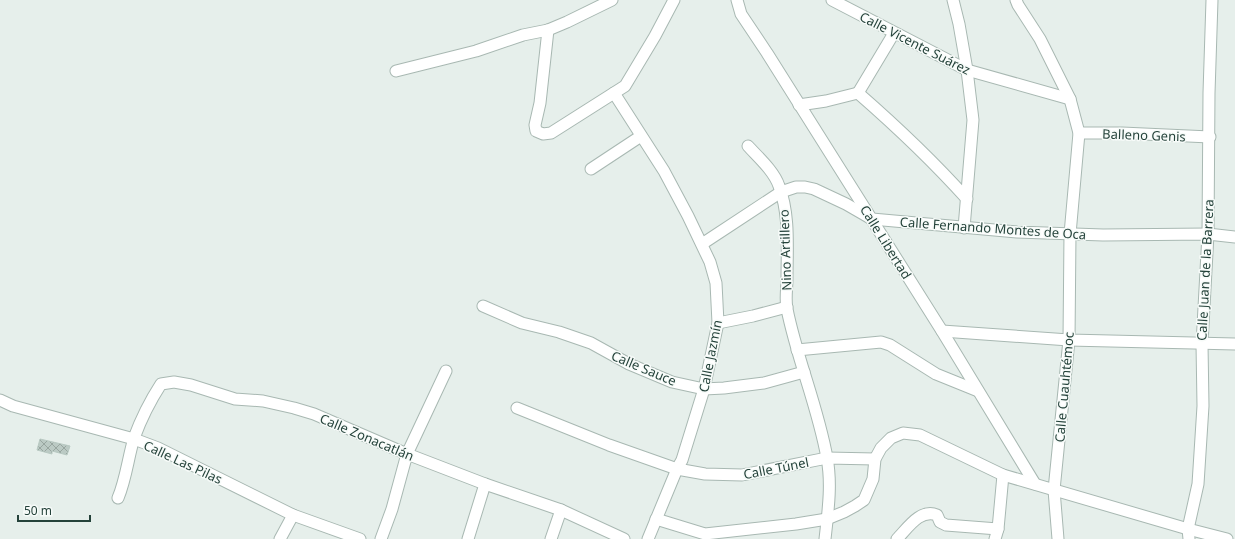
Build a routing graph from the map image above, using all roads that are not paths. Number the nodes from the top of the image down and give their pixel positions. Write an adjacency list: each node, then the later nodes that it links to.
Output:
1 (612, 0): 8 (street)
2 (674, 0): 13 (street)
3 (737, 0): 15 (street, Calle Libertad)
4 (952, 0): 10 (street)
5 (1016, 0): 14 (street, Calle Cuauhtémoc)
6 (1212, 0): 18 (street, Calle Juan de la Barrera)
7 (839, 2): 9 (street, Calle Vicente Suárez)
8 (548, 30): 11 (street); 13 (street)
9 (894, 33): 10 (street, Calle Vicente Suárez); 12 (street)
10 (967, 70): 14 (street, Calle Vicente Suárez); 22 (street)
11 (396, 71)
12 (858, 92): 15 (street); 22 (street)
13 (614, 93): 17 (street, Calle Jazmín)
14 (1070, 99): 16 (street, Calle Cuauhtémoc)
15 (799, 105): 23 (street, Calle Libertad)
16 (1079, 133): 18 (street, Balleno Genis); 25 (street, Calle Cuauhtémoc)
17 (641, 136): 20 (street); 28 (street, Calle Jazmín)
18 (1210, 137): 26 (street, Calle Juan de la Barrera)
19 (748, 146): 21 (street, Nino Artillero)
20 (591, 169)
21 (781, 192): 23 (street, Calle Fernando Montes de Oca); 28 (street, Calle Fernando Montes de Oca); 30 (street, Nino Artillero)
22 (967, 199): 24 (street)
23 (872, 219): 24 (street, Calle Fernando Montes de Oca); 32 (street, Calle Libertad)
24 (964, 228): 25 (street, Calle Fernando Montes de Oca)
25 (1070, 234): 26 (street, Calle Fernando Montes de Oca); 33 (street, Calle Cuauhtémoc)
26 (1208, 234): 27 (street, Calle Fernando Montes de Oca); 34 (street, Calle Juan de la Barrera)
27 (1235, 236)
28 (702, 244): 31 (street, Calle Jazmín)
29 (483, 306): 39 (street, Calle Sauce)
30 (787, 307): 31 (street); 36 (street, Nino Artillero)
31 (718, 323): 39 (street, Calle Jazmín)
32 (942, 331): 33 (street); 40 (street, Calle Libertad)
33 (1069, 340): 34 (street); 51 (street, Calle Cuauhtémoc)
34 (1202, 344): 35 (street); 58 (street, Calle Juan de la Barrera)
35 (1235, 344)
36 (797, 350): 38 (street, Nino Artillero); 40 (street)
37 (446, 371): 44 (street)
38 (804, 372): 39 (street, Calle Sauce); 45 (street, Nino Artillero)
39 (704, 389): 47 (street, Calle Jazmín)
40 (978, 391): 50 (street, Calle Libertad)
41 (0, 400): 43 (street, Calle Las Pilas)
42 (517, 408): 47 (street, Calle Túnel)
43 (134, 439): 44 (street, Calle Zonacatlán); 52 (street); 54 (street, Calle Las Pilas)
44 (407, 454): 49 (street, Calle Zonacatlán); 61 (street)
45 (827, 458): 46 (street, Calle Túnel); 47 (street, Calle Túnel); 56 (street, Nino Artillero)
46 (875, 459): 48 (street); 56 (street)
47 (677, 469): 55 (street, Calle Jazmín)
48 (1003, 475): 50 (street); 57 (street)
49 (485, 484): 53 (street, Calle Zonacatlán); 62 (street)
50 (1035, 484): 51 (street)
51 (1054, 490): 58 (street); 68 (street, Calle Cuauhtémoc)
52 (118, 498)
53 (561, 510): 63 (street); 64 (street, Calle Zonacatlán)
54 (293, 515): 59 (street); 60 (street, Calle Las Pilas)
55 (656, 519): 56 (street); 65 (street, Calle Jazmín)
56 (827, 519): 66 (street, Nino Artillero)
57 (996, 534): 67 (street)
58 (1188, 534): 69 (street)
59 (280, 539)
60 (360, 539)
61 (381, 539)
62 (468, 539)
63 (551, 539)
64 (624, 539)
65 (648, 539)
66 (825, 539)
67 (896, 539)
68 (1058, 539)
69 (1227, 539)

